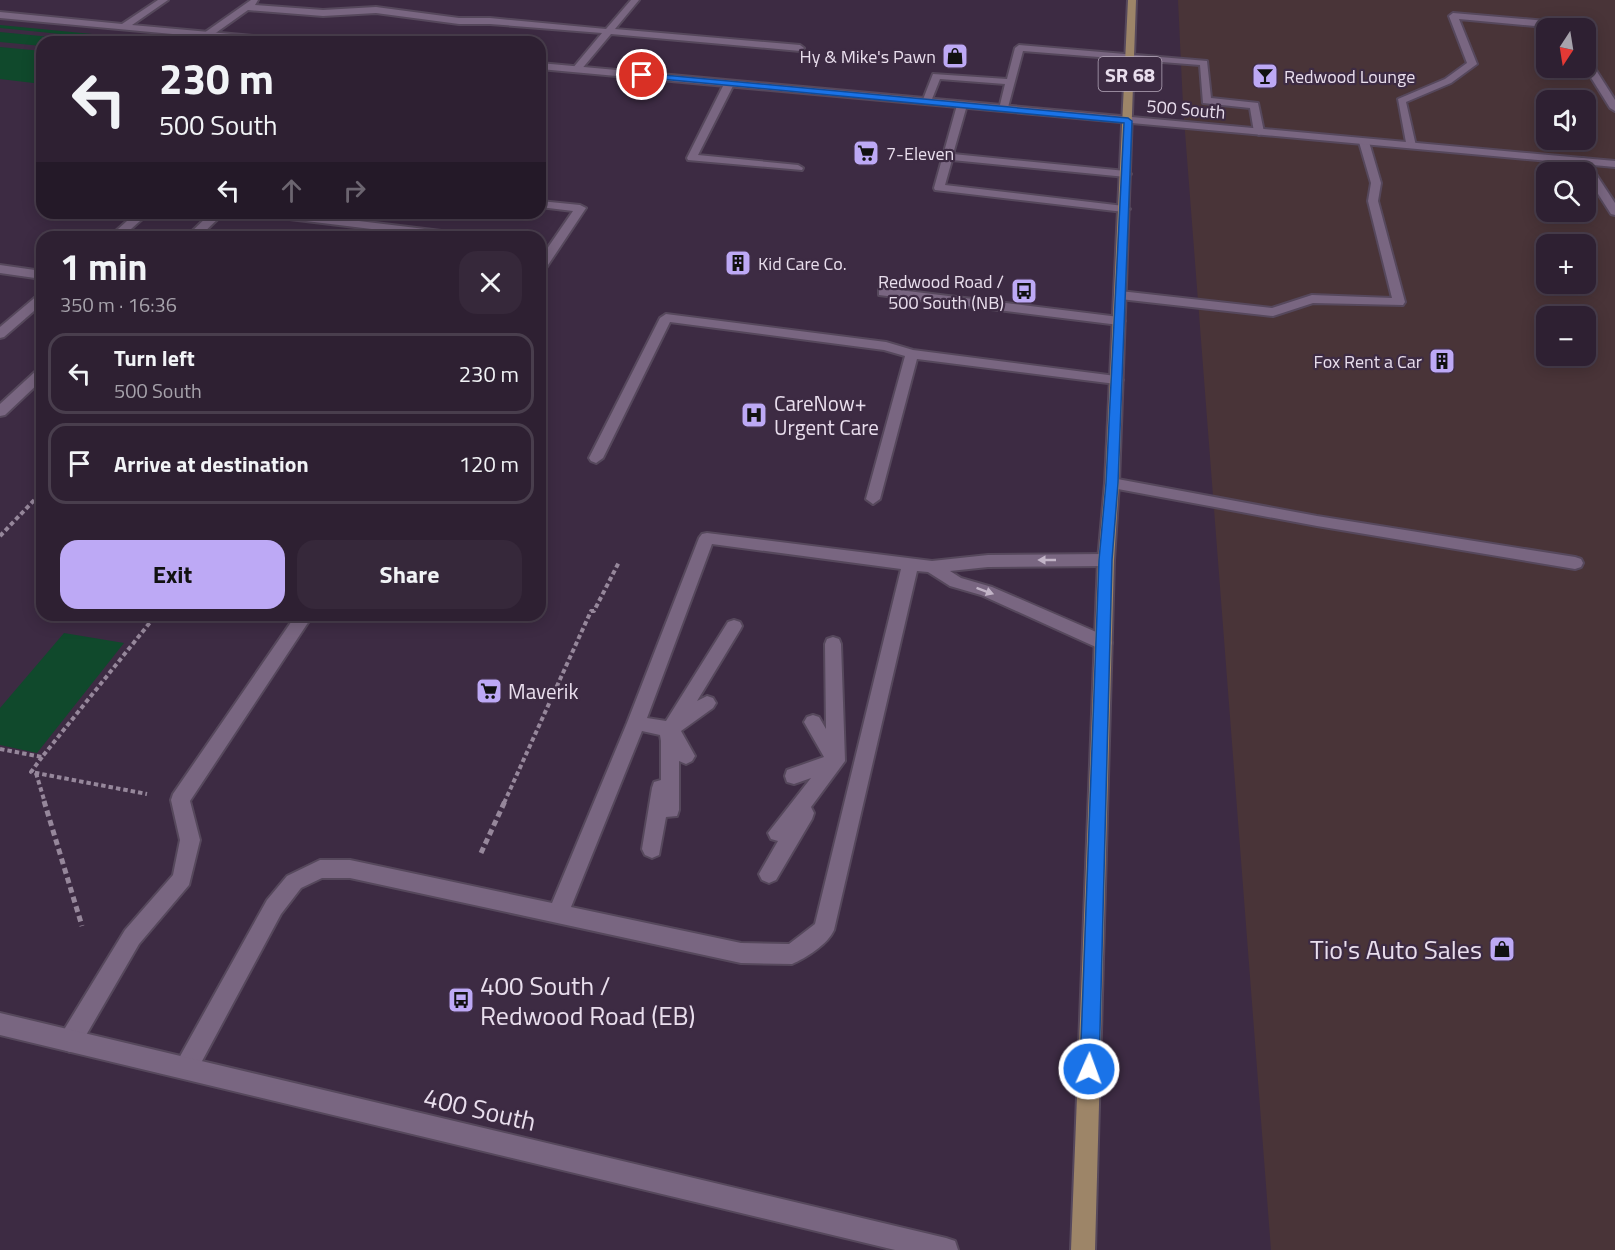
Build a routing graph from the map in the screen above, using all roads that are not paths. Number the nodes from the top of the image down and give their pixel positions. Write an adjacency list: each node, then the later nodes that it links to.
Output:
1 (164, 0): 8 (street)
2 (256, 0): 5 (street)
3 (635, 0): 9 (street)
4 (1132, 0): 13 (main road, SR 68)
5 (247, 7): 9 (street); 10 (street)
6 (0, 15): 8 (street)
7 (1536, 23): 26 (street)
8 (123, 27): 10 (street)
9 (610, 32): 12 (street); 15 (street)
10 (207, 35): 11 (street)
11 (218, 36)
12 (800, 48)
13 (1130, 57): 17 (street); 23 (main road, SR 68); 24 (street)
14 (546, 66): 15 (street, 500 South)
15 (578, 69): 18 (street, 500 South)
16 (1596, 77): 21 (street)
17 (1011, 82): 19 (street); 22 (street)
18 (729, 84): 19 (street, 500 South); 30 (street)
19 (927, 102): 20 (street, 500 South)
20 (962, 105): 22 (street, 500 South); 27 (street)
21 (1615, 108)
22 (1004, 110): 23 (street, 500 South)
23 (1128, 121): 24 (street, 500 South); 31 (main road, SR 68)
24 (1259, 132): 25 (street, 500 South)
25 (1364, 142): 26 (street, 500 South); 47 (street)
26 (1411, 146): 28 (street, 500 South)
27 (948, 157): 31 (street); 33 (street)
28 (1582, 161): 29 (street, 500 South); 34 (street)
29 (1615, 164)
30 (798, 168)
31 (1126, 174): 33 (main road, SR 68)
32 (546, 205): 42 (street)
33 (1124, 209): 47 (main road, SR 68)
34 (1615, 212)
35 (136, 219): 38 (street)
36 (212, 219): 39 (street)
37 (316, 219): 40 (street)
38 (122, 231)
39 (198, 231)
40 (416, 231)
41 (546, 246): 42 (street)
42 (554, 247): 43 (street)
43 (546, 258)
44 (0, 269): 45 (street)
45 (36, 274)
46 (883, 292): 49 (street)
47 (1120, 295): 49 (main road, SR 68)
48 (36, 303): 50 (street)
49 (1119, 321): 53 (main road, SR 68)
50 (0, 334)
51 (912, 354): 53 (street); 55 (street); 57 (street)
52 (36, 379): 54 (street)
53 (1116, 380): 56 (main road, SR 68)
54 (0, 412)
55 (596, 458)
56 (1112, 483): 58 (main road, SR 68); 59 (street)
57 (873, 499)
58 (1106, 560): 61 (street, one-way to 61); 64 (main road, SR 68)
59 (1575, 563)
60 (910, 565): 61 (street); 69 (street); 74 (street)
61 (932, 567): 64 (street, one-way to 64)
62 (300, 621): 82 (street)
63 (734, 626): 71 (street)
64 (1104, 643): 85 (main road, SR 68)
65 (833, 644): 73 (street)
66 (723, 655): 71 (street)
67 (824, 674): 73 (street)
68 (707, 703): 71 (street)
69 (636, 723): 71 (street); 80 (street)
70 (813, 723): 73 (street)
71 (670, 729): 72 (street); 76 (street); 78 (street)
72 (686, 756)
73 (836, 761): 74 (street); 75 (street); 77 (street); 79 (street)
74 (863, 765): 80 (street)
75 (794, 776)
76 (670, 810)
77 (778, 833)
78 (652, 849)
79 (769, 874)
80 (558, 914): 83 (street)
81 (0, 1024): 82 (street, 400 South)
82 (70, 1041): 83 (street, 400 South)
83 (186, 1068): 84 (street, 400 South)
84 (946, 1250)
85 (1083, 1250)

